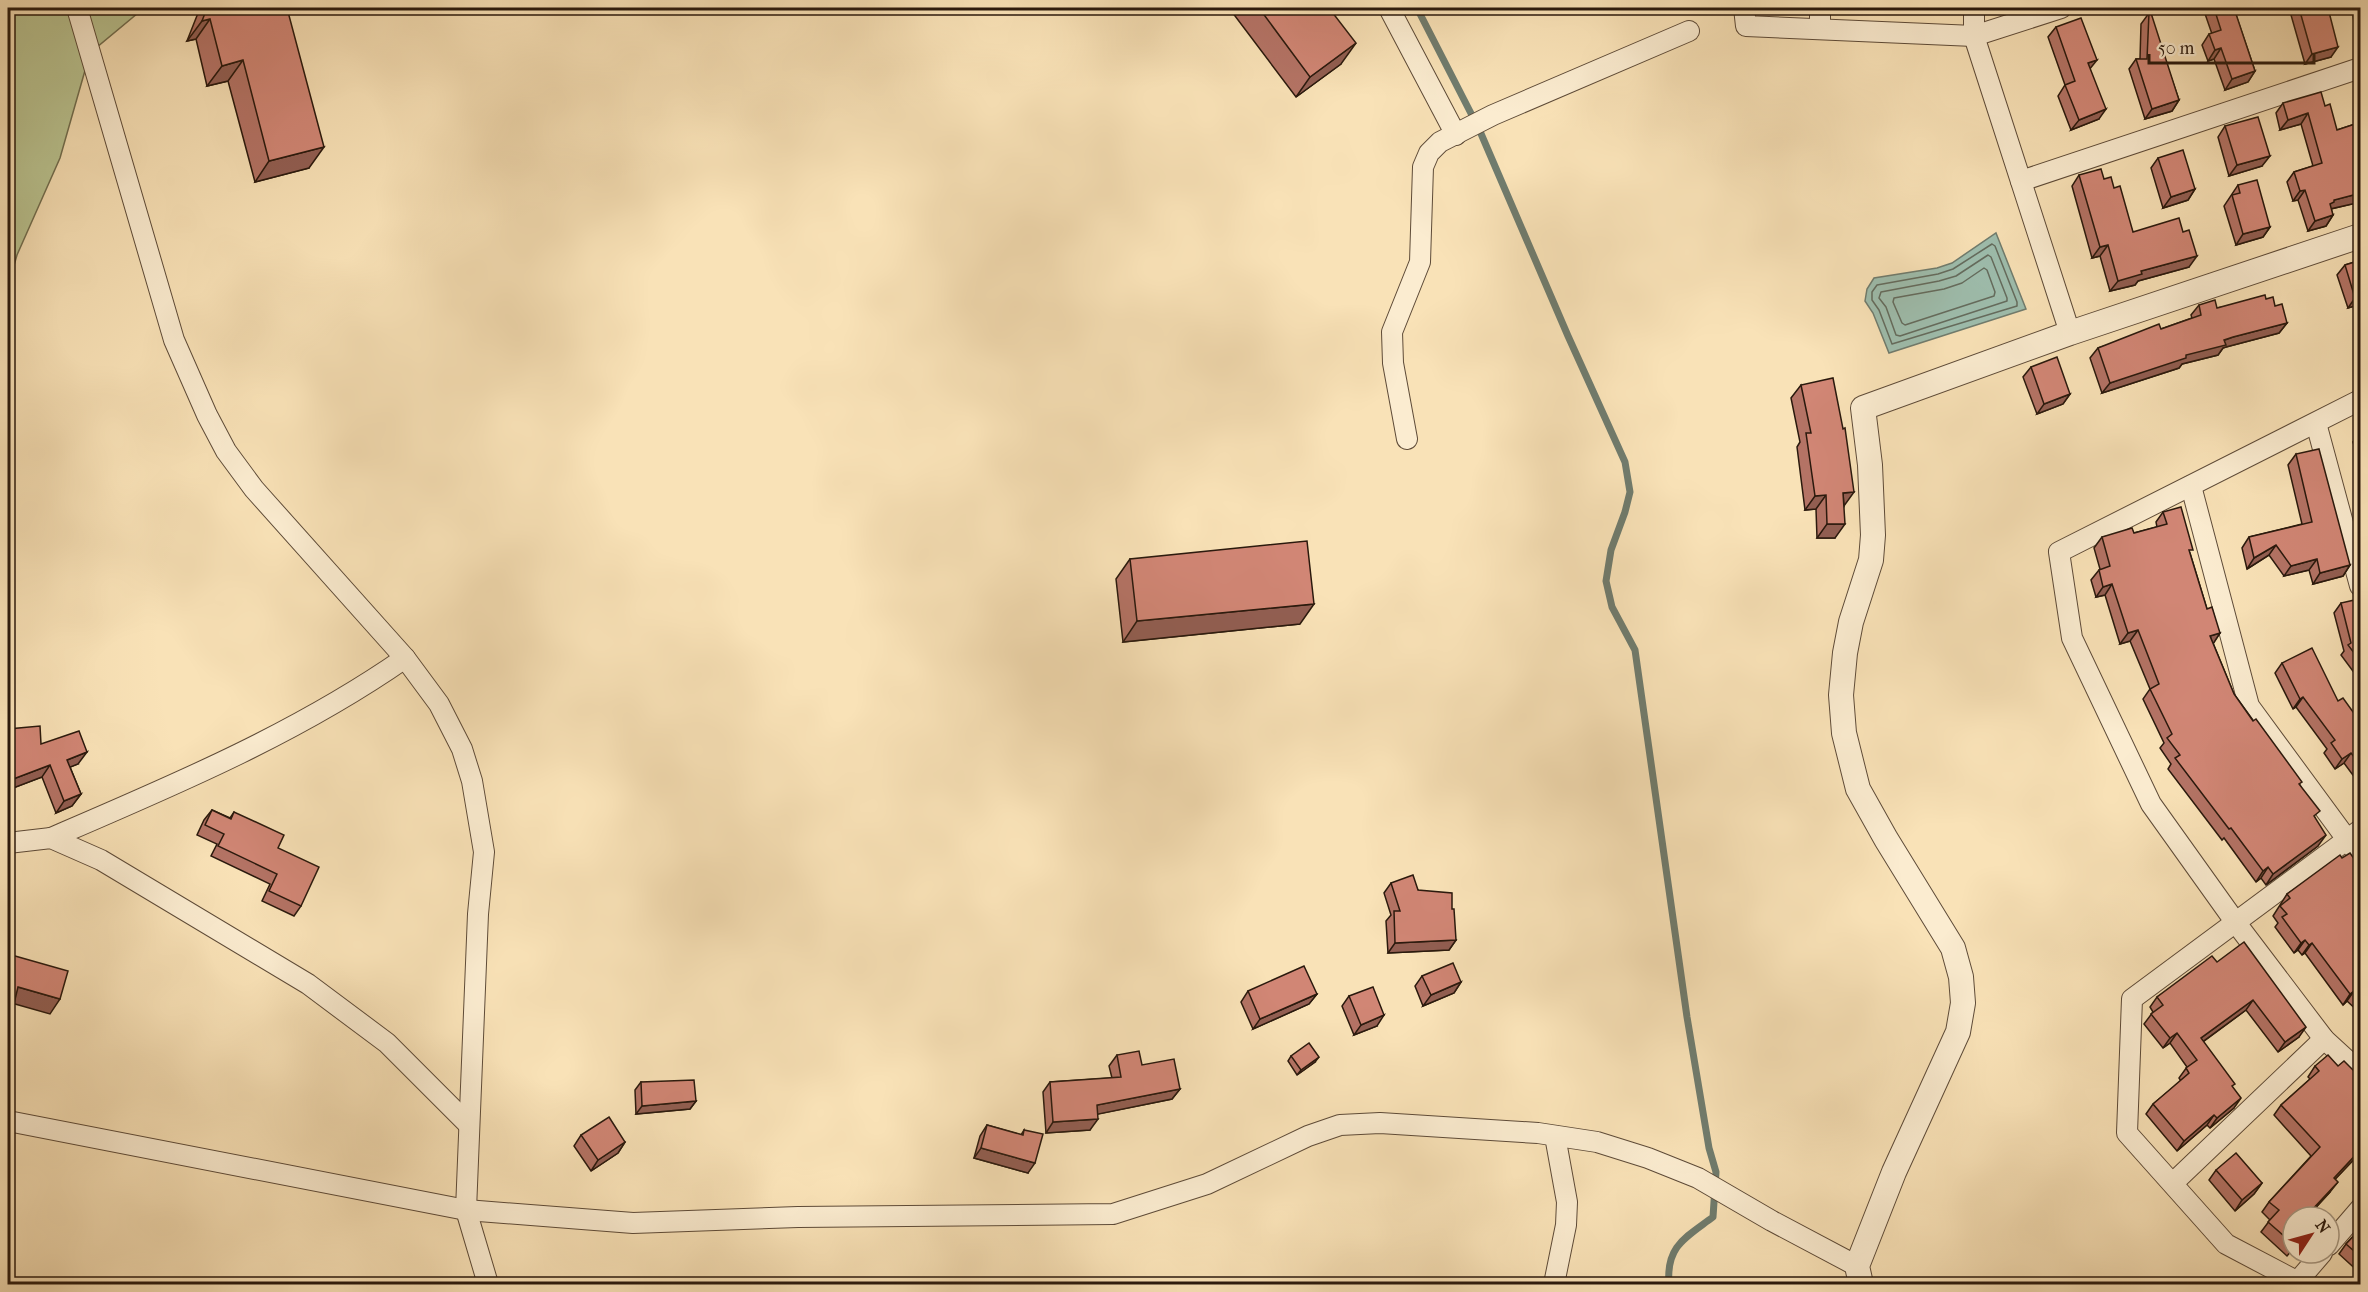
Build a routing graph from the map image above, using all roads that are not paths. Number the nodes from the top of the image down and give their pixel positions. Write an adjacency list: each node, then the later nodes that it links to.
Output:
1 (77, 8): 20 (street)
2 (1389, 8): 11 (street)
3 (1744, 8): 7 (street)
4 (1821, 8): 7 (street)
5 (1974, 8): 9 (street)
6 (2061, 8): 9 (street)
7 (1820, 29): 9 (street)
8 (1689, 31): 11 (street)
9 (1974, 36): 12 (street)
10 (2361, 68): 12 (street)
11 (1456, 135): 17 (street)
12 (2021, 181): 14 (street)
13 (2361, 236): 14 (street)
14 (2070, 333): 36 (street)
15 (2361, 400): 16 (street)
16 (2316, 423): 18 (street); 19 (street)
17 (1407, 439)
18 (2192, 486): 21 (street); 25 (street)
19 (2361, 586)
20 (405, 658): 22 (street); 29 (street)
21 (2354, 835): 24 (street); 25 (street)
22 (51, 838): 23 (street); 29 (street)
23 (8, 843)
24 (2361, 857)
25 (2236, 923): 26 (street); 31 (street)
26 (2324, 1039): 27 (street); 31 (street)
27 (2361, 1072)
28 (8, 1120): 33 (street)
29 (469, 1125): 33 (street)
30 (1555, 1136): 33 (street); 36 (street); 39 (street)
31 (2173, 1183): 37 (street)
32 (2361, 1209): 34 (street)
33 (466, 1210): 38 (street)
34 (2341, 1232)
35 (2313, 1265): 37 (street)
36 (1859, 1275)
37 (2300, 1283)
38 (488, 1284)
39 (1554, 1284)

